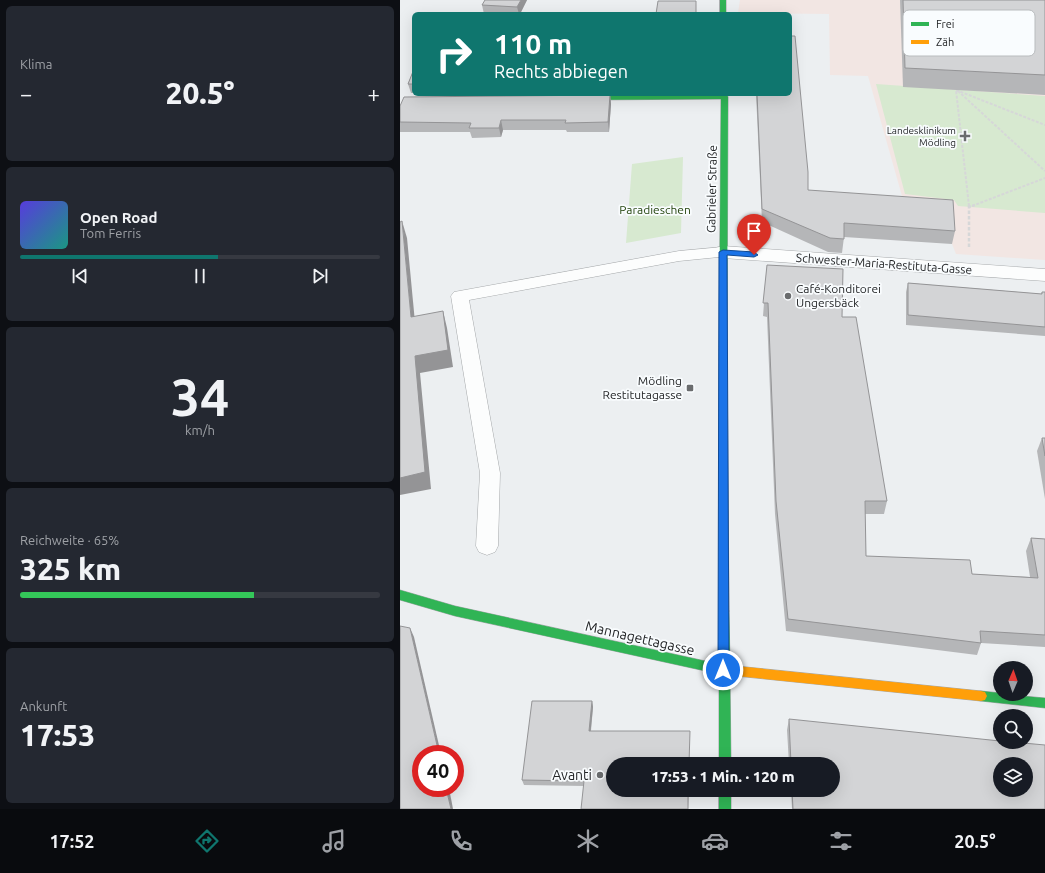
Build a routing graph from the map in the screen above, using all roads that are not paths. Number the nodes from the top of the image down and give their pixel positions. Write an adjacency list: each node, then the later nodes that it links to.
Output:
1 (723, 0): 2 (street)
2 (723, 12)
3 (674, 96): 5 (street)
4 (724, 96): 6 (street, Gabrieler Straße)
5 (574, 98)
6 (723, 252): 7 (street, Schwester-Maria-Restituta-Gasse); 8 (lane); 10 (street, Gabrieler Straße)
7 (1045, 275)
8 (487, 546)
9 (400, 595): 10 (street, Mannagettagasse)
10 (723, 670): 11 (street, Mannagettagasse); 12 (street, Gabrieler Straße)
11 (1045, 703)
12 (725, 757)
13 (725, 797): 14 (street)
14 (725, 809)

